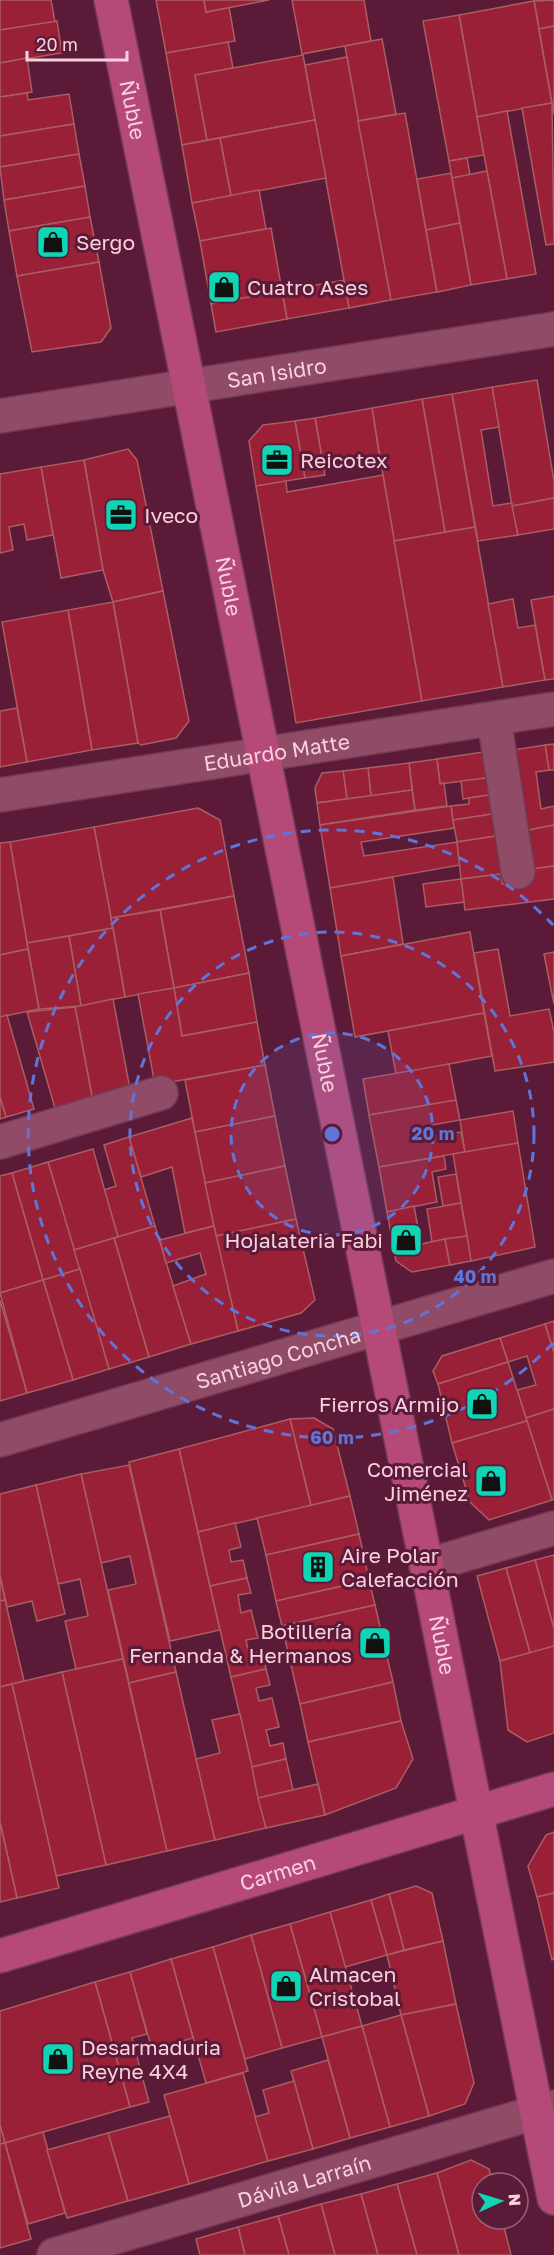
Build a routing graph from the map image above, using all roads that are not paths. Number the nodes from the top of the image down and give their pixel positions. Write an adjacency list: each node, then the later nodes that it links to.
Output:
1 (111, 0): 3 (main road, Ñuble)
2 (554, 329): 3 (street, San Isidro)
3 (189, 386): 4 (street, San Isidro); 7 (main road, Ñuble)
4 (0, 416)
5 (554, 709): 6 (street, Eduardo Matte)
6 (494, 719): 7 (street, Eduardo Matte); 9 (street)
7 (263, 754): 8 (street, Eduardo Matte); 13 (main road, Ñuble)
8 (0, 795)
9 (518, 872)
10 (161, 1093): 11 (street)
11 (0, 1142)
12 (554, 1276): 13 (street, Santiago Concha)
13 (378, 1328): 14 (street, Santiago Concha); 16 (main road, Ñuble)
14 (0, 1440)
15 (554, 1528): 16 (street)
16 (426, 1566): 18 (main road, Ñuble)
17 (554, 1789): 18 (main road, Carmen)
18 (476, 1812): 19 (main road, Carmen); 20 (main road, Ñuble)
19 (0, 1956)
20 (545, 2110): 21 (main road, Ñuble); 22 (street, Dávila Larraín)
21 (554, 2198)
22 (54, 2255)

